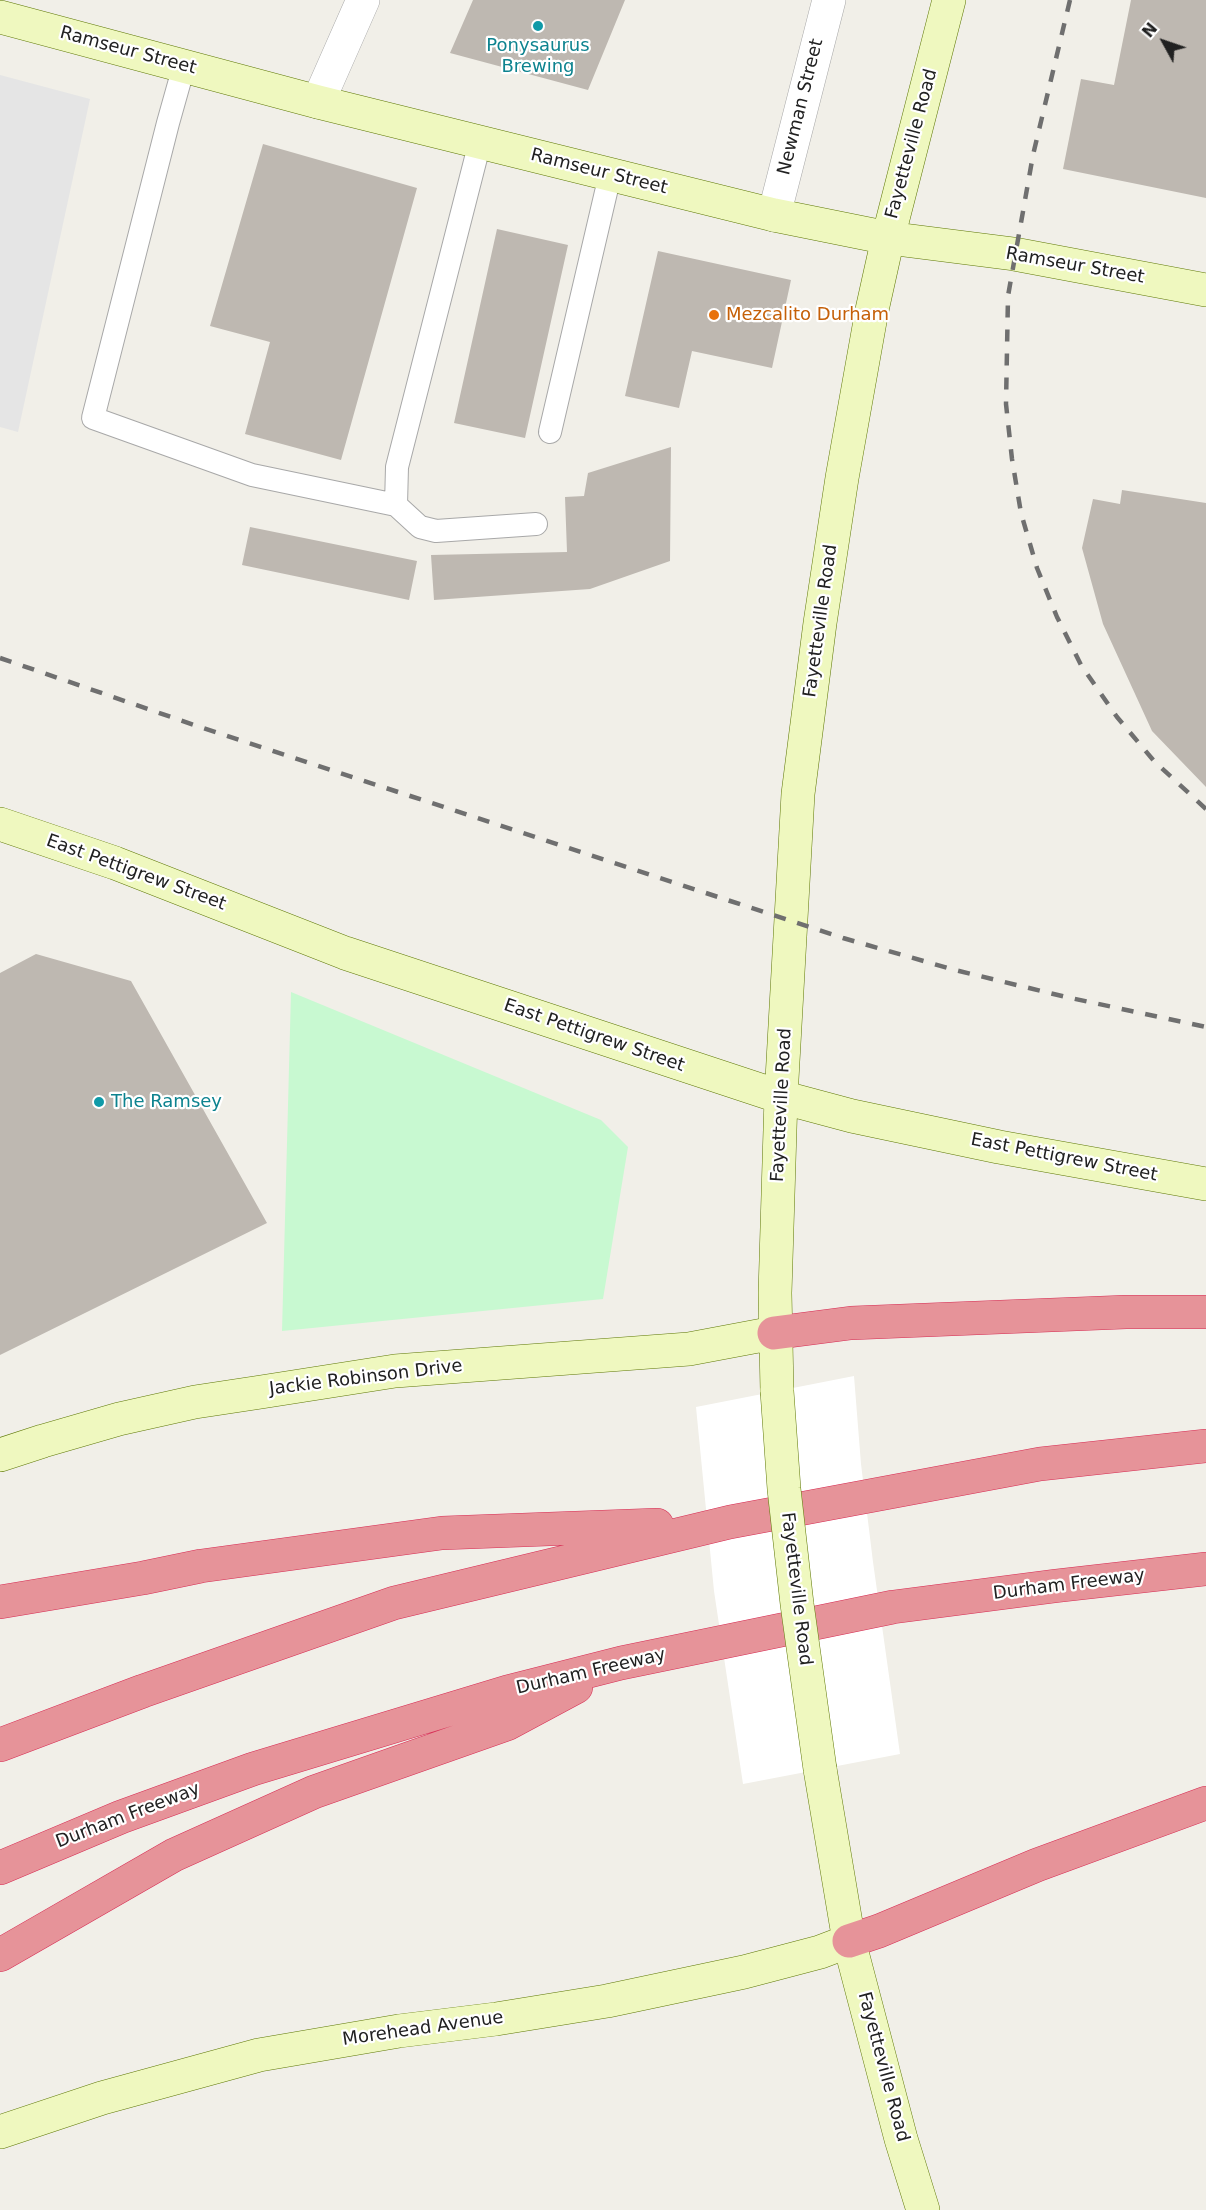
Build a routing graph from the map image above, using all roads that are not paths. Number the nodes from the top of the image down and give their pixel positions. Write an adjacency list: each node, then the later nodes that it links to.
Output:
1 (363, 0): 6 (street)
2 (829, 0): 9 (street, Newman Street)
3 (949, 0): 10 (street, Fayetteville Road)
4 (0, 17): 5 (street, Ramseur Street)
5 (184, 66): 6 (street, Ramseur Street); 13 (lane)
6 (318, 102): 7 (street, Ramseur Street)
7 (480, 142): 8 (street, Ramseur Street); 13 (lane)
8 (610, 175): 9 (street, Ramseur Street); 12 (lane)
9 (774, 215): 10 (street, Ramseur Street)
10 (888, 238): 11 (street, Ramseur Street); 16 (street, Fayetteville Road)
11 (1206, 290)
12 (550, 432)
13 (396, 505): 14 (lane)
14 (536, 524)
15 (0, 824): 16 (street, East Pettigrew Street)
16 (782, 1097): 17 (street, East Pettigrew Street); 19 (street, Fayetteville Road)
17 (1206, 1184)
18 (1206, 1312): 19 (highway)
19 (774, 1333): 21 (street, Jackie Robinson Drive); 29 (street, Fayetteville Road, bridge)
20 (1206, 1446): 22 (highway)
21 (0, 1455)
22 (730, 1522): 24 (highway); 26 (highway)
23 (1206, 1569): 25 (highway, Durham Freeway)
24 (0, 1602)
25 (621, 1663): 28 (highway, Durham Freeway); 30 (highway)
26 (0, 1745)
27 (1206, 1803): 29 (highway)
28 (0, 1868)
29 (849, 1941): 31 (street, Morehead Avenue); 32 (street, Fayetteville Road)
30 (0, 1955)
31 (0, 2132)
32 (918, 2209)

